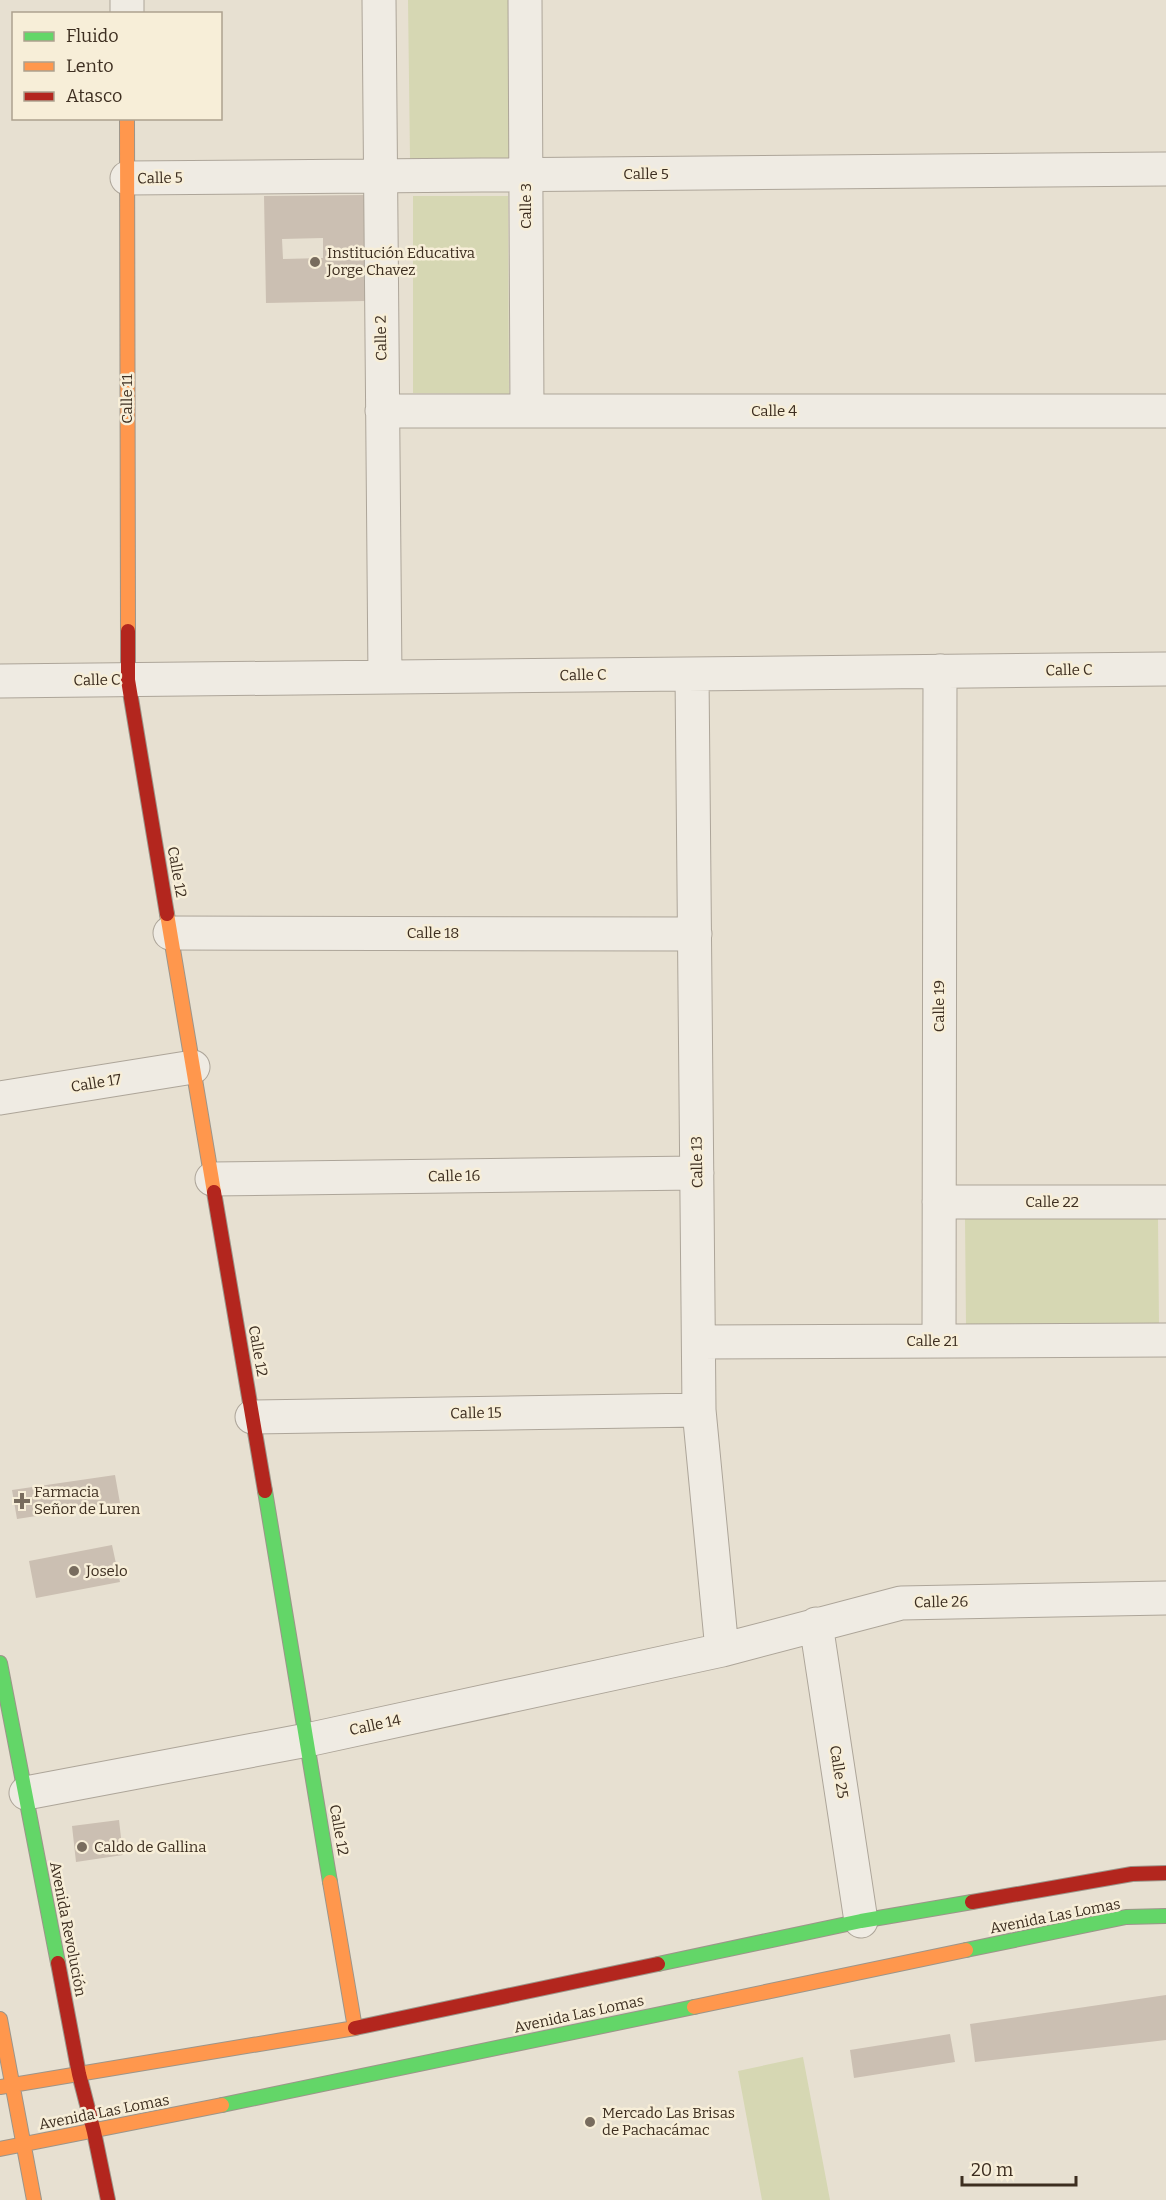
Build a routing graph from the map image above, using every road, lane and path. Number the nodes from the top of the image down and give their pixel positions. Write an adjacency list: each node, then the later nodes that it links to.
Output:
1 (379, 0): 6 (street, Calle 2)
2 (525, 0): 5 (street, Calle 3)
3 (127, 120): 7 (street, Calle 11)
4 (1166, 169): 5 (street, Calle 5)
5 (526, 175): 6 (street, Calle 5); 9 (street, Calle 3)
6 (380, 176): 7 (street, Calle 5); 8 (street, Calle 2)
7 (127, 178): 15 (street, Calle 11)
8 (382, 411): 9 (street, Calle 4); 14 (street, Calle 2)
9 (527, 411): 10 (street, Calle 4)
10 (1166, 411)
11 (1166, 669): 12 (street, Calle C)
12 (940, 672): 13 (street, Calle C); 24 (street, Calle 19)
13 (692, 674): 14 (street, Calle C); 18 (street, Calle 13)
14 (385, 677): 15 (street, Calle C)
15 (128, 680): 16 (street, Calle C); 17 (street, Calle 12)
16 (0, 681)
17 (170, 933): 18 (street, Calle 18); 19 (street, Calle 12)
18 (695, 934): 21 (street, Calle 13)
19 (193, 1067): 20 (street, Calle 17); 22 (street, Calle 12)
20 (0, 1098)
21 (697, 1173): 22 (street, Calle 16); 27 (street, Calle 13)
22 (212, 1179): 29 (street, Calle 12)
23 (1166, 1202): 24 (street, Calle 22)
24 (939, 1203): 26 (street, Calle 19)
25 (1166, 1340): 26 (street, Calle 21)
26 (939, 1341): 27 (street, Calle 21)
27 (699, 1342): 28 (street, Calle 13)
28 (699, 1410): 29 (street, Calle 15); 32 (street, Calle 13)
29 (252, 1417): 34 (street, Calle 12)
30 (1166, 1598): 31 (street, Calle 26)
31 (816, 1624): 32 (street, Calle 26); 38 (street, Calle 25)
32 (722, 1650): 34 (street, Calle 14)
33 (0, 1663): 35 (street, Avenida Revolución)
34 (307, 1740): 35 (street, Calle 14); 40 (street, Calle 12)
35 (26, 1793): 41 (street, Avenida Revolución)
36 (1166, 1873): 38 (street, Avenida Las Lomas)
37 (1166, 1916): 43 (street, Avenida Las Lomas)
38 (861, 1921): 40 (street, Avenida Las Lomas)
39 (0, 2019): 42 (street)
40 (355, 2028): 41 (street, Avenida Las Lomas)
41 (79, 2074): 42 (street, Avenida Las Lomas); 43 (street, Avenida Revolución)
42 (6, 2086): 44 (street)
43 (94, 2132): 44 (street, Avenida Las Lomas); 47 (street, Avenida Revolución)
44 (23, 2145): 45 (street, Avenida Las Lomas); 46 (street)
45 (0, 2149)
46 (34, 2200)
47 (108, 2200)

